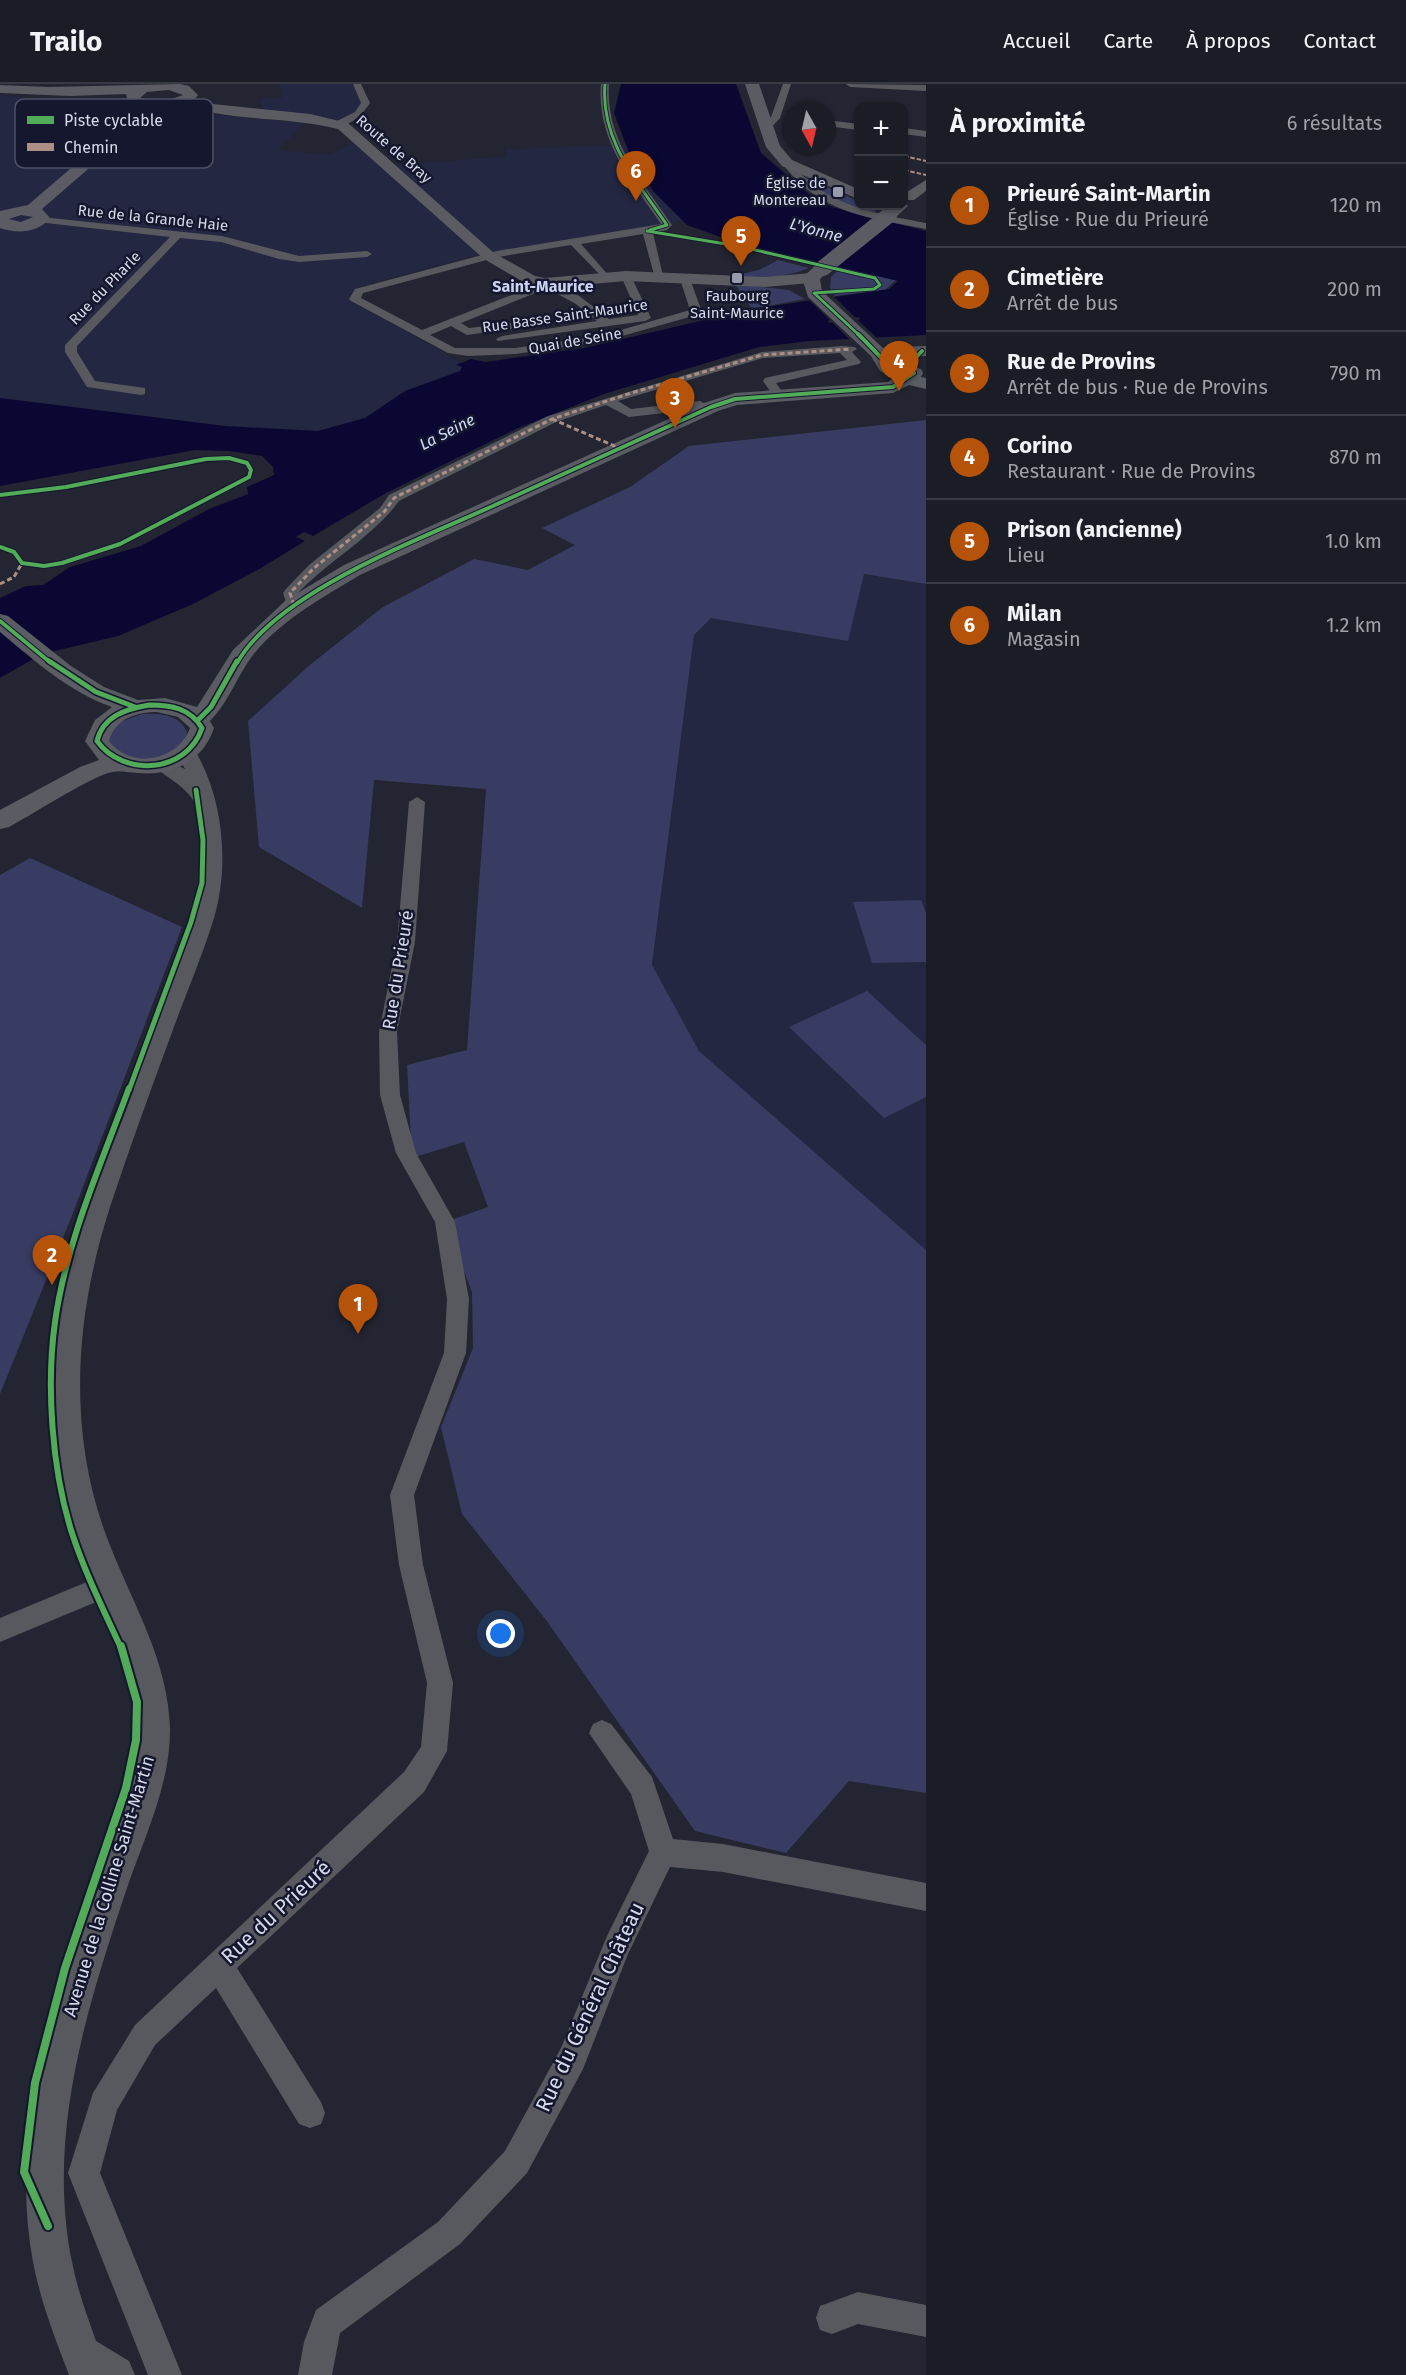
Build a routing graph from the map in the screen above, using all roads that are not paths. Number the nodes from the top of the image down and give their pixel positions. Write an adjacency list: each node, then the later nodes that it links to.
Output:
1 (357, 84): 18 (street)
2 (605, 84): 32 (street)
3 (752, 84): 17 (main road)
4 (787, 84): 17 (street)
5 (850, 84): 7 (street)
6 (162, 85): 9 (main road); 11 (main road)
7 (926, 88)
8 (0, 89): 10 (main road)
9 (143, 89): 10 (main road); 13 (main road)
10 (49, 91): 12 (main road)
11 (184, 91): 14 (main road); 15 (main road, Route de Bray)
12 (131, 99)
13 (133, 99)
14 (167, 99)
15 (197, 99)
16 (213, 108): 18 (main road, Route de Bray)
17 (772, 121): 23 (main road)
18 (339, 124): 37 (main road, Route de Bray)
19 (836, 124): 20 (street)
20 (854, 126)
21 (908, 132): 22 (street)
22 (926, 134)
23 (787, 163): 26 (main road); 31 (street)
24 (87, 168): 29 (main road)
25 (926, 184): 27 (main road)
26 (854, 192)
27 (908, 199)
28 (895, 210): 43 (main road, bridge)
29 (36, 216): 30 (main road); 33 (street, Rue de la Grande Haie)
30 (3, 218): 34 (main road)
31 (926, 226)
32 (647, 231): 35 (street); 40 (street)
33 (178, 234): 36 (street, Rue de la Grande Haie); 57 (street, Rue du Pharle)
34 (0, 237)
35 (573, 241): 37 (street); 39 (street)
36 (367, 254)
37 (489, 256): 42 (main road, Route de Bray); 52 (street)
38 (626, 276): 39 (main road); 40 (main road); 47 (street)
39 (605, 277): 42 (main road)
40 (660, 278): 41 (main road)
41 (685, 279): 43 (main road); 46 (street)
42 (542, 283): 44 (street); 49 (street)
43 (816, 283): 55 (main road)
44 (506, 299): 45 (street); 48 (street)
45 (524, 311)
46 (690, 314): 47 (street, Rue Basse Saint-Maurice); 54 (street, Quai de Seine)
47 (645, 318): 49 (street, Rue Basse Saint-Maurice)
48 (452, 322): 50 (street); 52 (street)
49 (605, 322): 51 (street, Rue Basse Saint-Maurice)
50 (479, 330): 51 (street); 53 (street)
51 (556, 331): 53 (street, Rue Basse Saint-Maurice)
52 (422, 334): 54 (street)
53 (488, 341): 54 (street, Rue Basse Saint-Maurice)
54 (452, 351)
55 (882, 357): 56 (main road); 56 (main road)
56 (918, 367): 58 (main road)
57 (141, 391)
58 (779, 395): 59 (street); 60 (main road)
59 (608, 401): 60 (street); 61 (street)
60 (707, 408): 61 (main road)
61 (294, 605): 64 (main road)
62 (0, 621): 63 (main road)
63 (76, 682): 65 (main road); 68 (main road)
64 (221, 689): 66 (main road); 67 (main road)
65 (135, 707): 66 (main road); 68 (main road)
66 (176, 707): 67 (main road)
67 (198, 720): 69 (main road)
68 (100, 733): 70 (main road); 73 (main road)
69 (187, 753): 71 (main road); 72 (street, Avenue de la Colline Saint-Martin)
70 (118, 762): 71 (main road); 73 (main road)
71 (162, 764): 72 (street)
72 (204, 801): 76 (street, Avenue de la Colline Saint-Martin)
73 (30, 802): 75 (main road)
74 (417, 802): 81 (street, Rue du Prieuré)
75 (0, 821)
76 (111, 1587): 77 (street); 85 (street, Avenue de la Colline Saint-Martin)
77 (0, 1630)
78 (602, 1733): 79 (street)
79 (663, 1852): 80 (street); 87 (street, Rue du Général Château)
80 (926, 1897)
81 (219, 1965): 82 (street); 86 (street, Rue du Prieuré)
82 (310, 2113)
83 (832, 2318): 84 (street)
84 (926, 2321)
85 (95, 2368)
86 (165, 2375)
87 (315, 2375)

